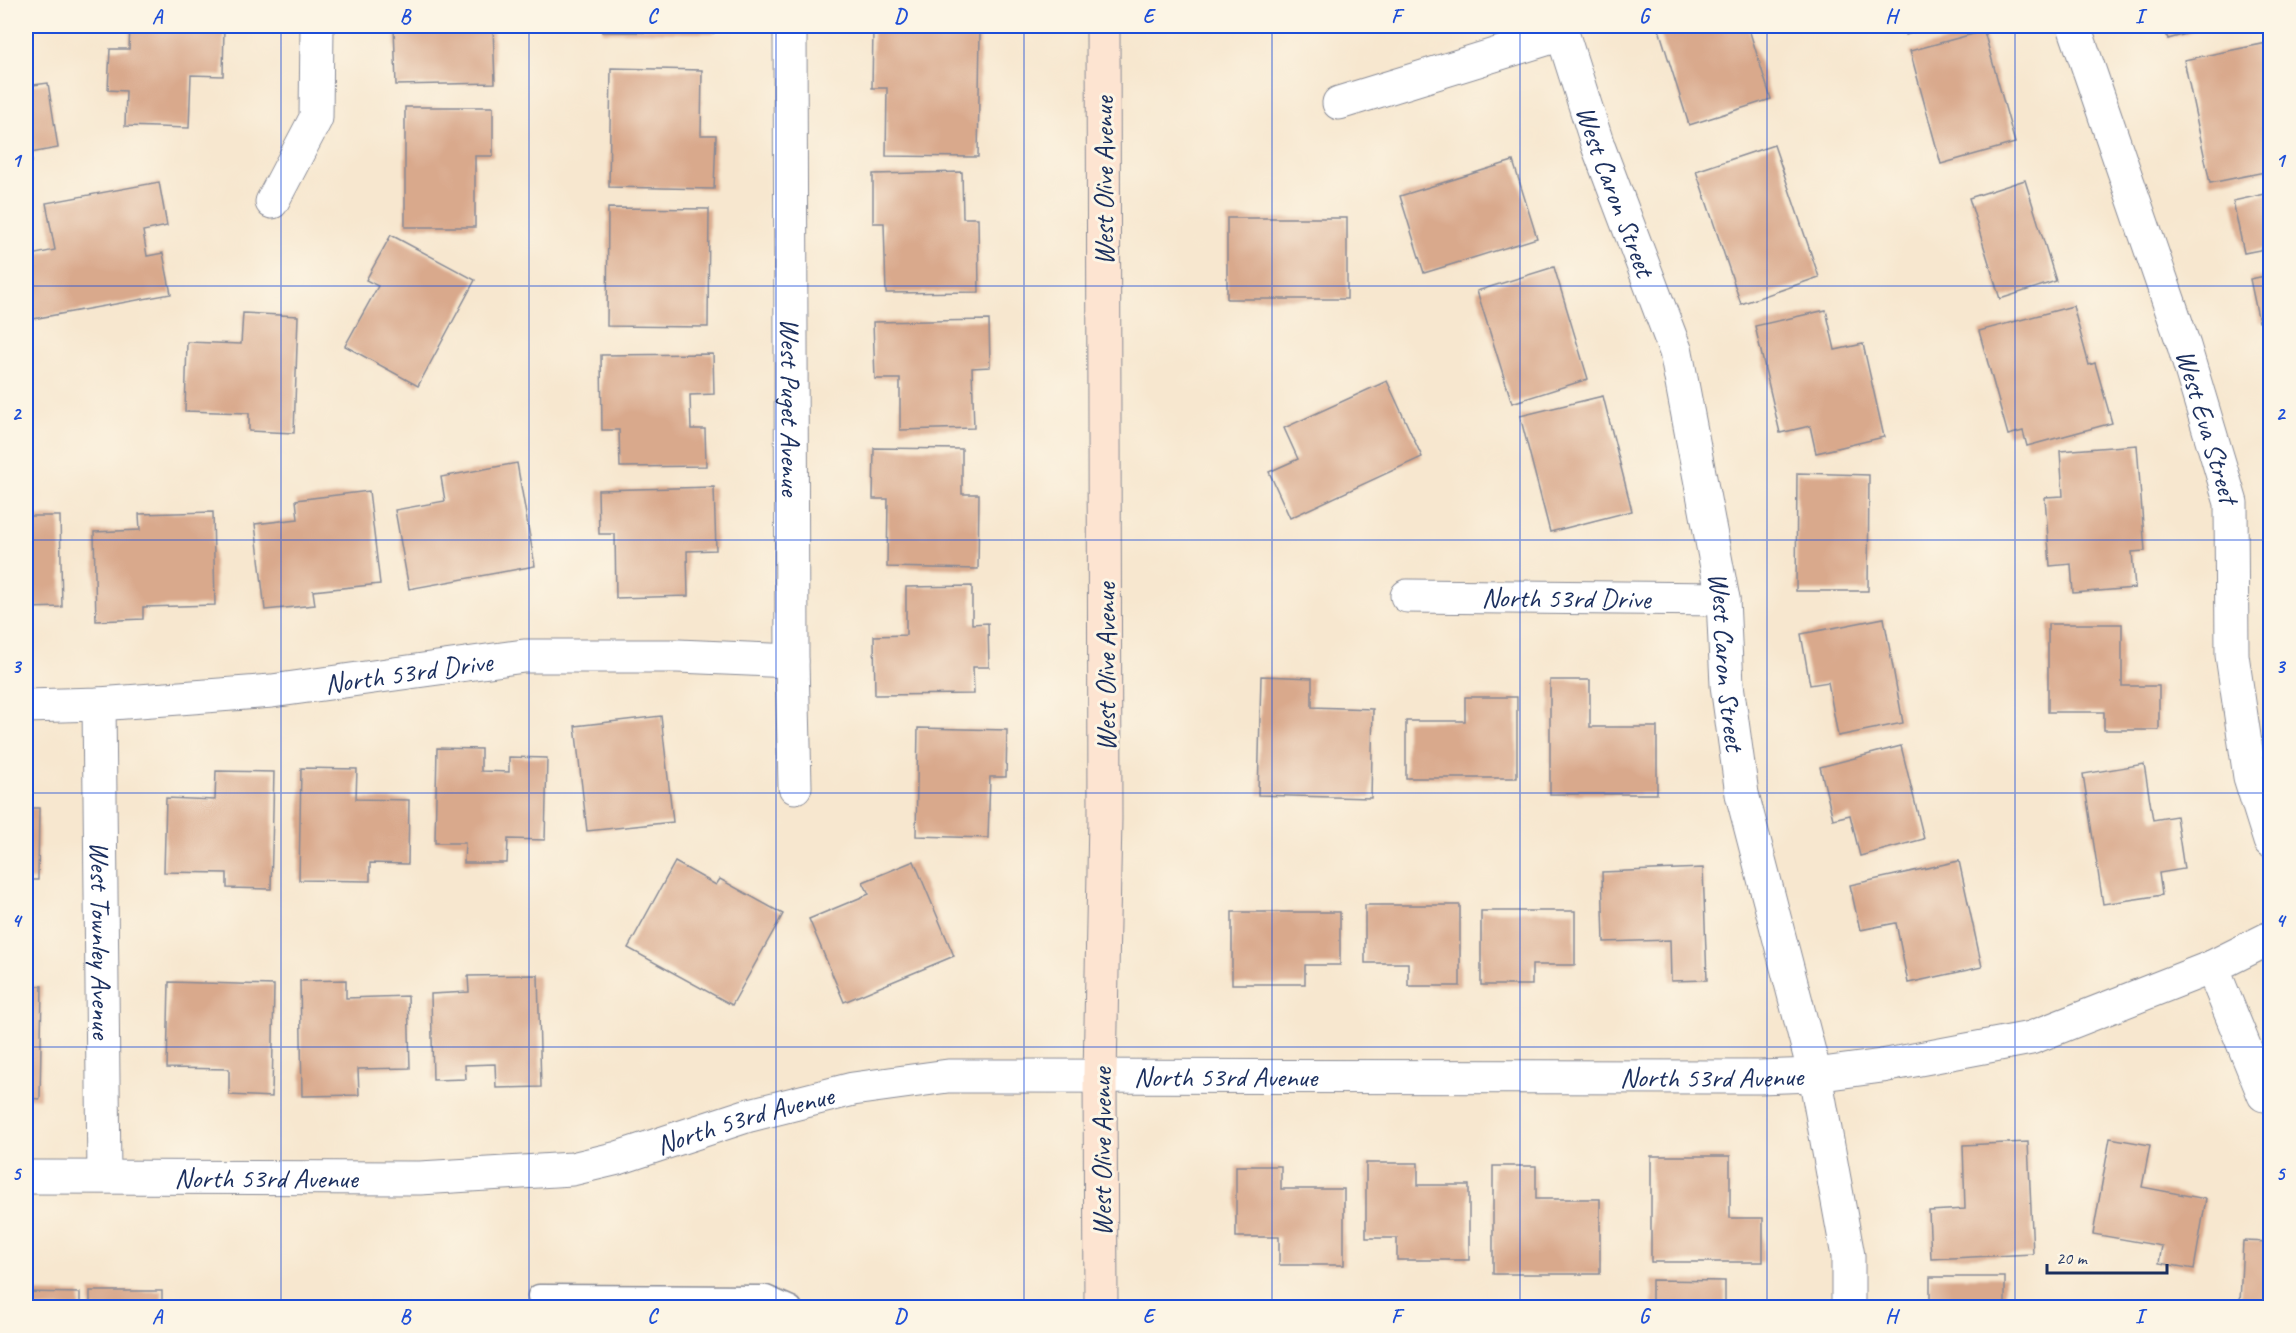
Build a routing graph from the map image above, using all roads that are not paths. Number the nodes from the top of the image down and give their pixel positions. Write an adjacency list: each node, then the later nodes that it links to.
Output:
1 (316, 26): 7 (street)
2 (790, 26): 10 (street, West Puget Avenue)
3 (1103, 26): 18 (main road, West Olive Avenue)
4 (2074, 26): 14 (street, West Eva Street)
5 (1561, 30): 6 (street); 9 (street, West Caron Street)
6 (1339, 103)
7 (272, 202)
8 (1407, 596): 9 (street, North 53rd Drive)
9 (1723, 599): 17 (street, West Caron Street)
10 (792, 661): 11 (street, North 53rd Drive); 13 (street, West Puget Avenue)
11 (99, 704): 12 (street, North 53rd Drive); 20 (street, West Townley Avenue)
12 (26, 706)
13 (795, 787)
14 (2271, 841)
15 (2271, 938): 16 (street, North 53rd Avenue)
16 (2212, 967): 17 (street, North 53rd Avenue); 19 (street)
17 (1815, 1075): 18 (street, North 53rd Avenue); 25 (street, West Caron Street)
18 (1100, 1076): 20 (street, North 53rd Avenue); 24 (main road, West Olive Avenue)
19 (2264, 1095)
20 (104, 1176): 21 (street, North 53rd Avenue)
21 (26, 1177)
22 (539, 1296): 23 (lane)
23 (791, 1308)
24 (1101, 1308)
25 (1848, 1308)

